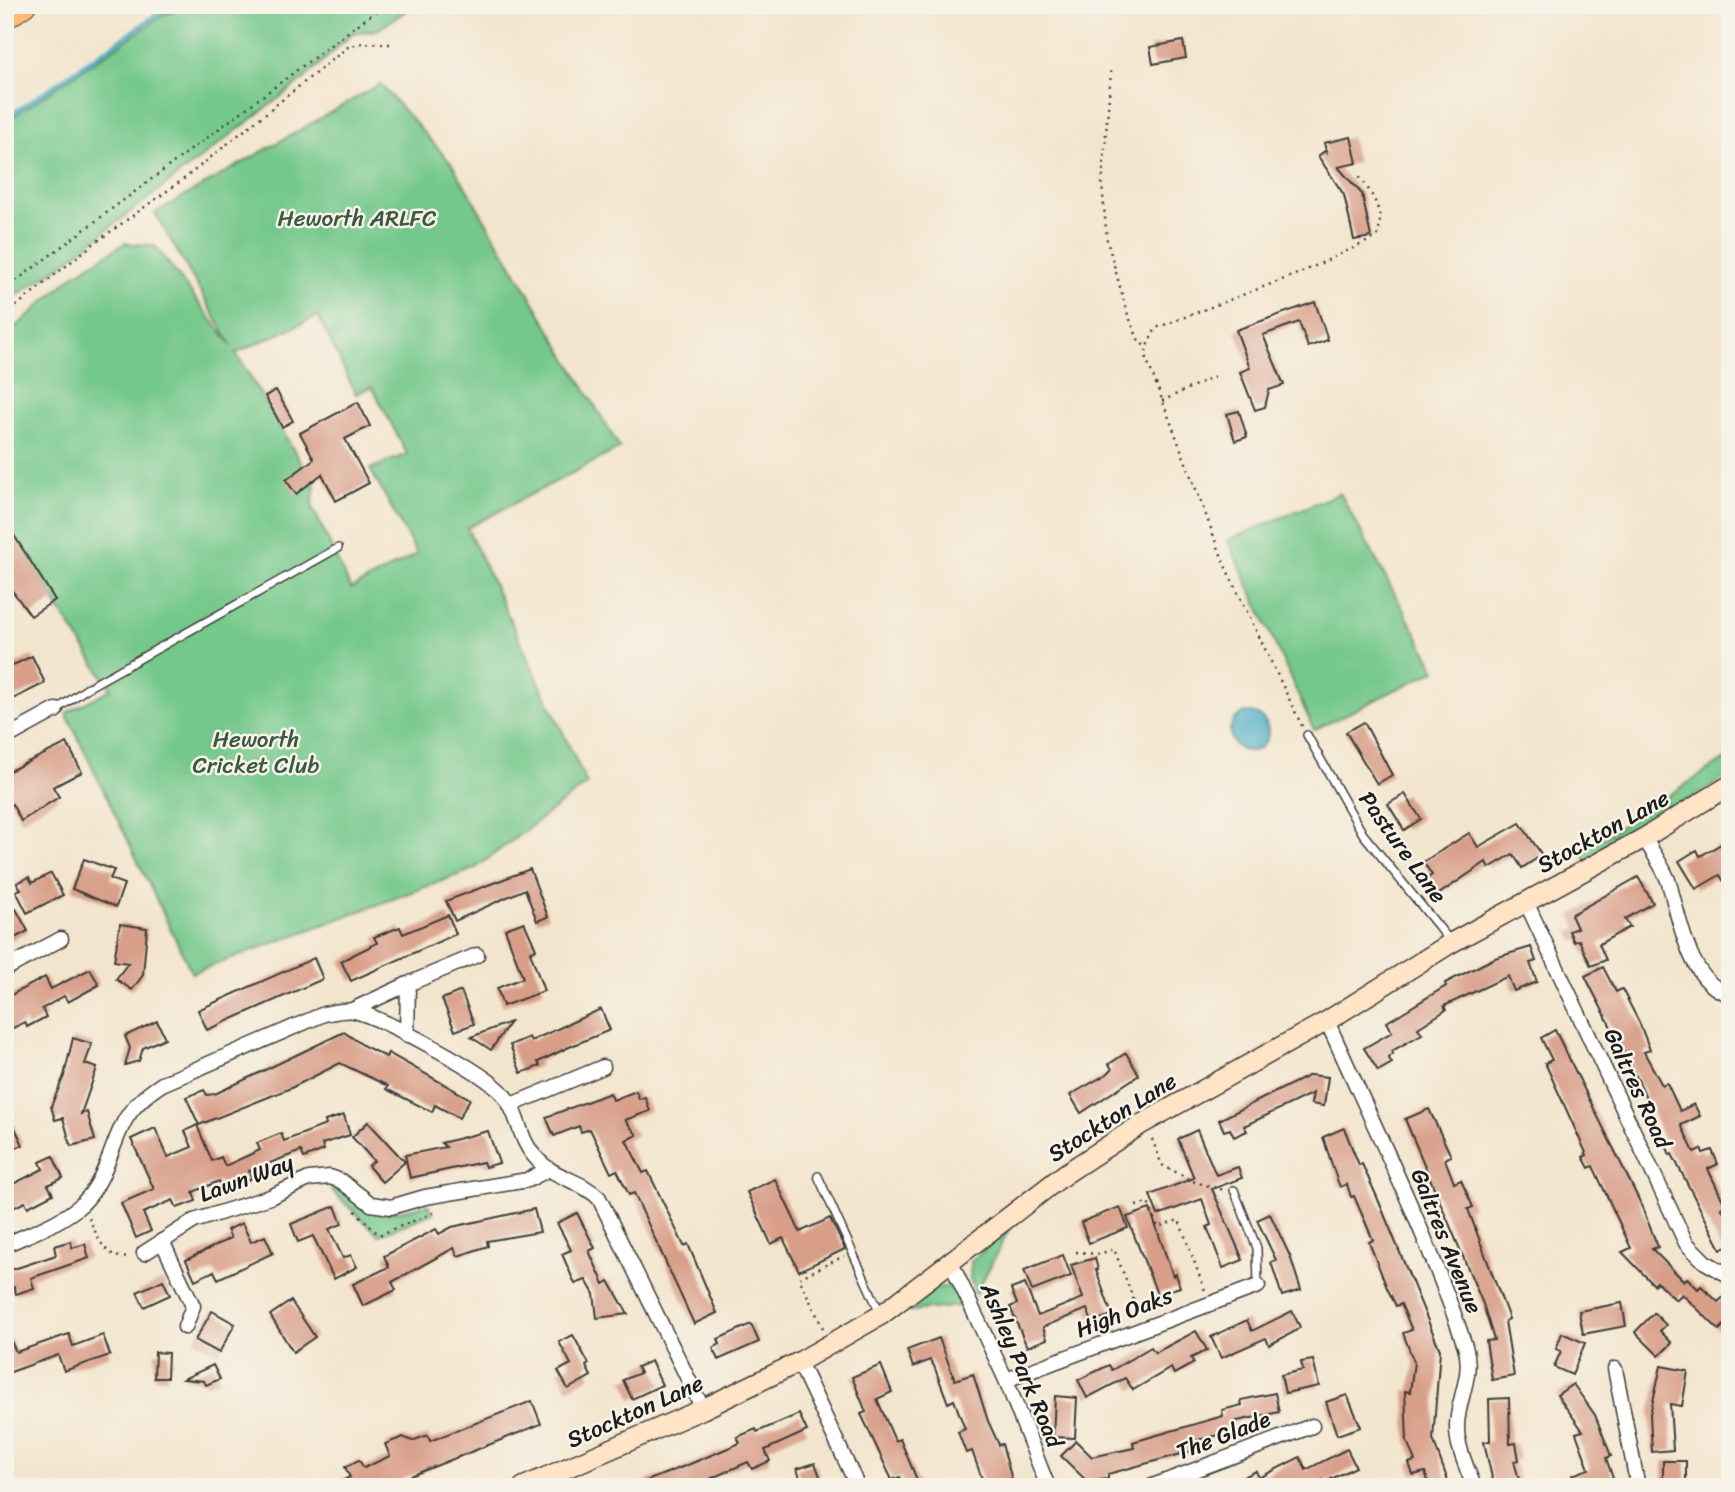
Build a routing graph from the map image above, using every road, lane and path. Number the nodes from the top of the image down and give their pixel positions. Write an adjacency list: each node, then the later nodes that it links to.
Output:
1 (24, 5): 3 (main road)
2 (384, 5): 7 (path)
3 (5, 18)
4 (391, 44): 8 (path)
5 (1111, 71): 9 (path)
6 (1358, 175): 9 (path)
7 (5, 289)
8 (5, 315)
9 (1146, 348): 11 (path)
10 (1215, 376): 11 (path)
11 (1162, 401): 14 (path)
12 (338, 548): 13 (lane)
13 (56, 710): 15 (street)
14 (1307, 735): 20 (lane, Pasture Lane)
15 (5, 738)
16 (1730, 785): 17 (street, Stockton Lane)
17 (1643, 838): 18 (street, Stockton Lane); 24 (street)
18 (1526, 902): 20 (street, Stockton Lane); 42 (street, Galtres Road)
19 (61, 939): 22 (street)
20 (1451, 943): 26 (street, Stockton Lane)
21 (477, 956): 23 (street)
22 (5, 969)
23 (408, 984): 25 (street); 27 (street)
24 (1730, 994)
25 (352, 1010): 27 (street); 34 (street)
26 (1327, 1021): 30 (street, Stockton Lane); 58 (street, Galtres Avenue)
27 (407, 1035): 29 (street)
28 (603, 1067): 29 (street)
29 (511, 1105): 31 (street)
30 (1146, 1121): 33 (path); 41 (street, Stockton Lane)
31 (547, 1170): 36 (street, Lawn Way); 52 (street)
32 (818, 1176): 38 (lane)
33 (1234, 1190): 43 (lane)
34 (82, 1203): 37 (street); 40 (path)
35 (1136, 1206): 44 (path)
36 (162, 1241): 40 (street, Lawn Way); 46 (street)
37 (5, 1245)
38 (852, 1252): 45 (lane); 48 (path)
39 (1076, 1252): 47 (path)
40 (144, 1253)
41 (951, 1263): 45 (street, Stockton Lane); 51 (street, Ashley Park Road)
42 (1730, 1276)
43 (1258, 1286): 44 (street, High Oaks)
44 (1210, 1304): 47 (street, High Oaks)
45 (881, 1315): 48 (street, Stockton Lane)
46 (185, 1327)
47 (1144, 1328): 51 (street, High Oaks)
48 (830, 1344): 49 (street, Stockton Lane)
49 (799, 1362): 52 (street, Stockton Lane); 55 (street)
50 (1615, 1369): 59 (street)
51 (1006, 1380): 56 (street, Ashley Park Road)
52 (703, 1409): 54 (street, Stockton Lane)
53 (1311, 1426): 57 (street, The Glade)
54 (523, 1487)
55 (858, 1487)
56 (1048, 1487)
57 (1150, 1487)
58 (1474, 1487)
59 (1638, 1487)

